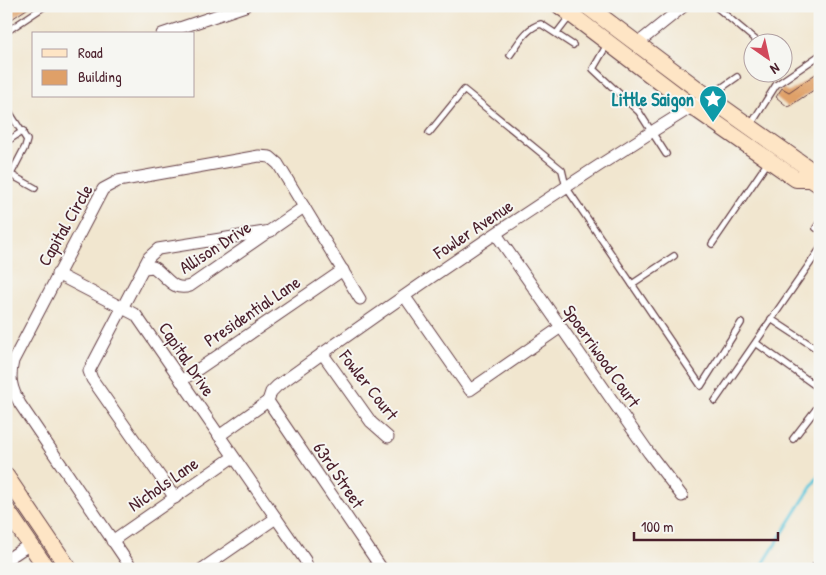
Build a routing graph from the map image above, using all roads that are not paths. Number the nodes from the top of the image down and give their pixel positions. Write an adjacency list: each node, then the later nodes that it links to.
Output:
1 (45, 6): 7 (lane)
2 (245, 6): 8 (street)
3 (587, 6): 12 (main road)
4 (684, 6): 12 (street)
5 (715, 6): 9 (lane)
6 (566, 10): 10 (lane); 11 (main road)
7 (6, 32)
8 (168, 32)
9 (746, 32)
10 (557, 33): 13 (lane); 14 (lane)
11 (609, 43): 16 (main road); 24 (lane)
12 (638, 43): 16 (main road); 18 (main road)
13 (573, 45)
14 (510, 55)
15 (820, 55): 21 (lane)
16 (629, 58): 20 (main road)
17 (737, 78): 18 (lane)
18 (708, 97): 20 (street, Fowler Avenue); 21 (main road)
19 (6, 107): 22 (lane)
20 (693, 107): 24 (street, Fowler Avenue); 27 (main road)
21 (750, 126): 29 (main road)
22 (23, 131): 25 (lane); 28 (lane)
23 (428, 133): 30 (lane)
24 (652, 134): 26 (lane); 30 (street, Fowler Avenue)
25 (6, 142)
26 (666, 154)
27 (769, 160): 29 (main road); 35 (lane)
28 (8, 173): 31 (lane)
29 (816, 179)
30 (566, 186): 34 (street, Fowler Avenue); 41 (lane)
31 (35, 188)
32 (304, 207): 33 (street, Allison Drive); 39 (street, Capital Circle); 40 (street, Capital Circle)
33 (271, 231): 38 (street); 38 (street, Allison Drive)
34 (496, 234): 42 (street, Fowler Avenue); 47 (street, Spoerriwood Court)
35 (712, 244)
36 (820, 249): 45 (lane)
37 (674, 256): 41 (lane)
38 (144, 268): 44 (street)
39 (343, 270): 43 (street, Capital Circle); 51 (street, Presidential Lane)
40 (57, 274): 44 (street, Capital Drive); 65 (street, Capital Circle)
41 (632, 284): 46 (lane)
42 (405, 297): 47 (street); 50 (street, Fowler Avenue)
43 (360, 299)
44 (122, 310): 51 (street, Capital Drive); 62 (street)
45 (771, 319): 48 (lane); 49 (lane)
46 (741, 323)
47 (561, 327): 61 (street, Spoerriwood Court)
48 (756, 343): 52 (lane); 54 (lane)
49 (820, 351)
50 (322, 353): 53 (street, Fowler Avenue); 57 (street, Fowler Court)
51 (181, 380): 56 (street, Capital Drive)
52 (820, 389)
53 (268, 401): 56 (street); 74 (street, 63rd Street)
54 (715, 401)
55 (820, 404): 58 (lane)
56 (219, 436): 59 (street, Capital Drive)
57 (388, 437)
58 (793, 439)
59 (233, 457): 62 (street, Nichols Lane); 64 (street, Capital Drive)
60 (6, 476): 70 (main road)
61 (682, 496)
62 (175, 498): 65 (street, Nichols Lane)
63 (6, 509): 66 (main road)
64 (276, 518): 72 (street); 73 (street, Capital Drive)
65 (112, 541): 71 (street, Capital Circle)
66 (30, 544): 67 (street); 69 (main road)
67 (6, 560)
68 (820, 561): 75 (lane)
69 (47, 569)
70 (69, 569)
71 (132, 569)
72 (202, 569)
73 (308, 569)
74 (382, 569)
75 (813, 569)

